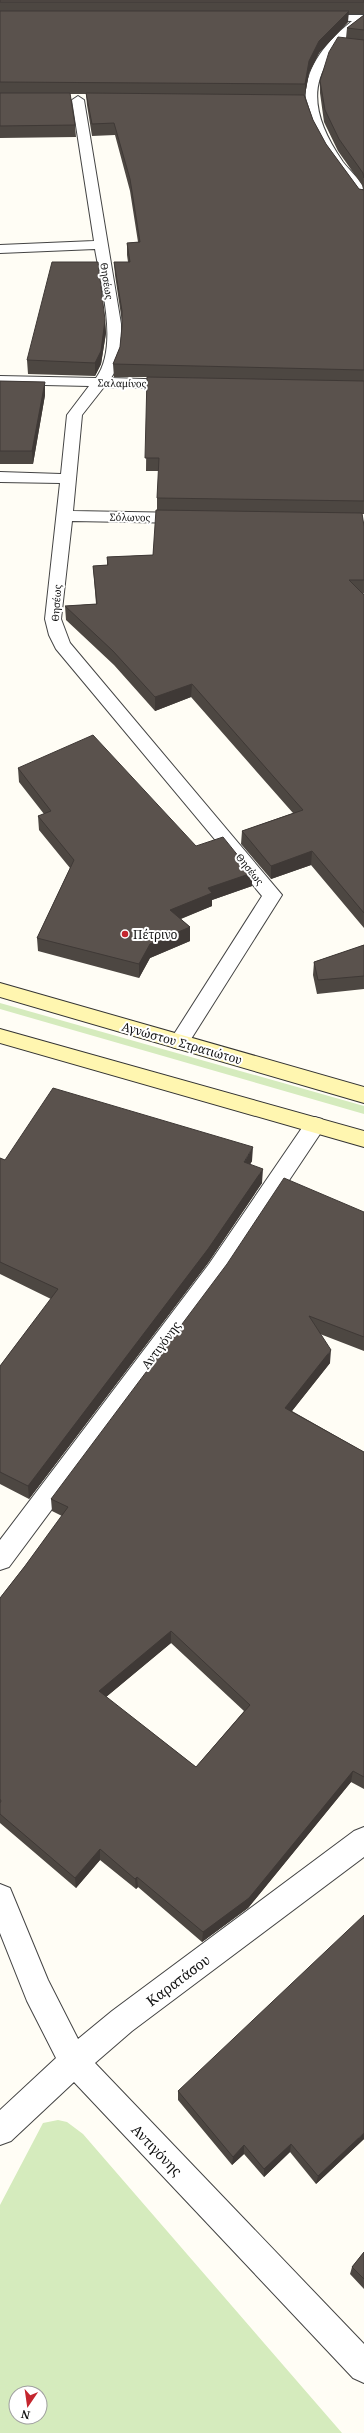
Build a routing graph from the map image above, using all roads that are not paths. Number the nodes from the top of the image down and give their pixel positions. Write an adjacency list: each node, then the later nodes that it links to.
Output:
1 (308, 18): 2 (street)
2 (364, 18): 3 (street)
3 (333, 43): 4 (street); 6 (street)
4 (349, 45)
5 (78, 100): 7 (street, Θησέως)
6 (364, 198)
7 (101, 245): 8 (street); 10 (street, Θησέως)
8 (0, 249)
9 (0, 380): 10 (street, Σαλαμίνος)
10 (99, 383): 11 (street, Σαλαμίνος); 13 (street, Θησέως)
11 (193, 384)
12 (0, 477): 13 (street)
13 (68, 479): 14 (street, Θησέως)
14 (64, 516): 15 (street, Σόλωνος); 18 (street, Θησέως)
15 (198, 518)
16 (0, 990): 18 (street, Αγνώστου Στρατιώτου)
17 (0, 1036): 20 (street)
18 (179, 1042): 19 (street, Αγνώστου Στρατιώτου)
19 (364, 1095)
20 (315, 1125): 21 (street); 22 (street, Αντιγόνης)
21 (364, 1140)
22 (0, 1559)
23 (364, 1840): 25 (street, Καρατάσου)
24 (0, 1898): 25 (street, Αντιγόνης)
25 (75, 2060): 26 (street, Καρατάσου); 27 (street, Αντιγόνης)
26 (0, 2130)
27 (364, 2367)

